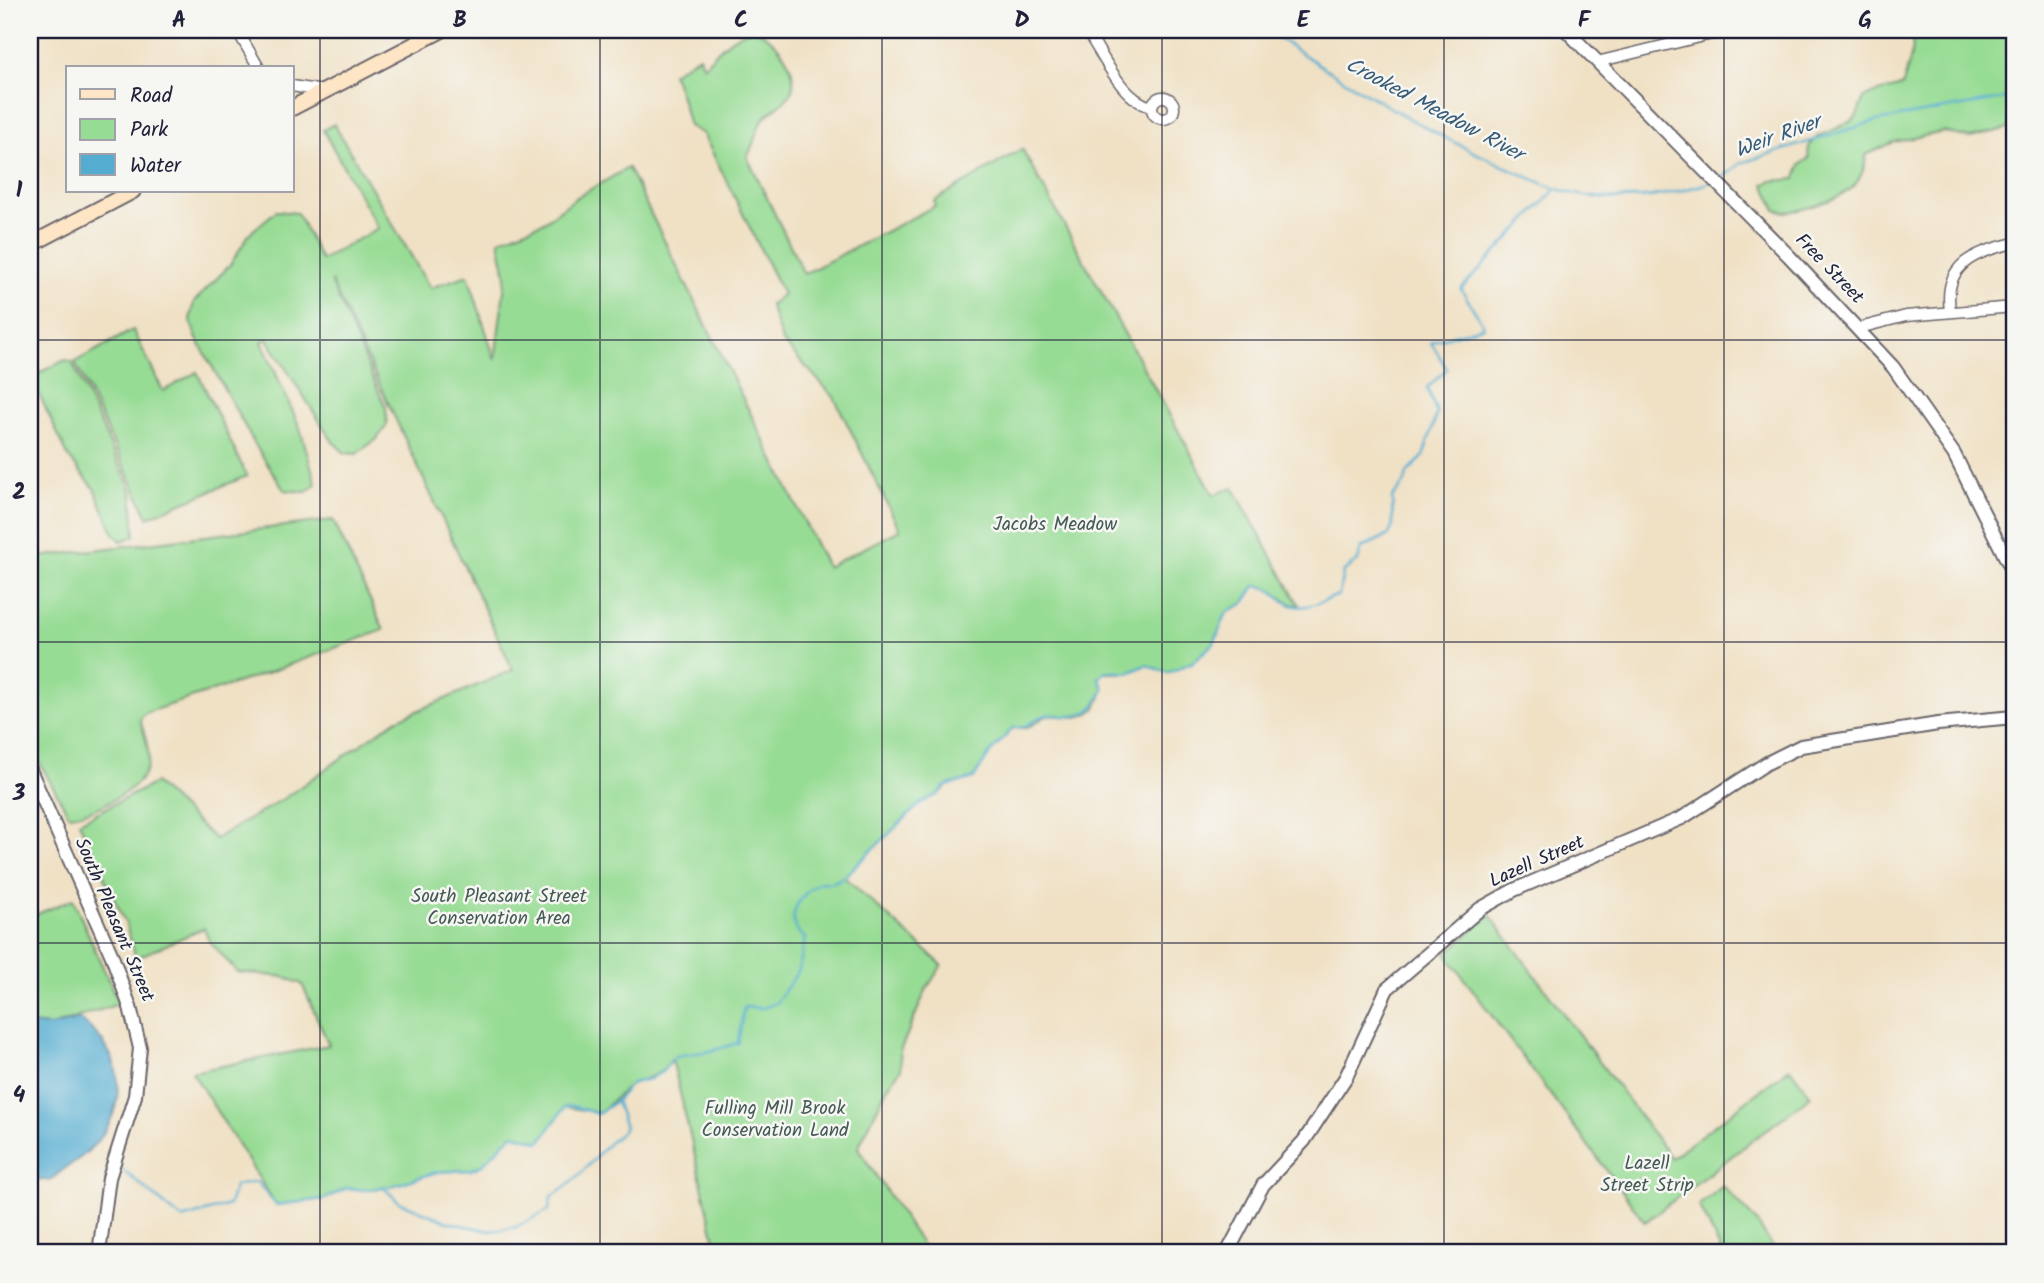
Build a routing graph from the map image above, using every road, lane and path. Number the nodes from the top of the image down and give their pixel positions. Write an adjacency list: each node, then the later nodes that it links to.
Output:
1 (237, 30): 7 (street)
2 (442, 30): 9 (main road)
3 (1086, 30): 11 (street)
4 (1566, 30): 6 (street, Free Street)
5 (1728, 30): 6 (street)
6 (1597, 62): 17 (street, Free Street)
7 (257, 66)
8 (294, 86): 9 (street)
9 (324, 92): 10 (main road)
10 (294, 107)
11 (1152, 107)
12 (131, 192): 14 (main road)
13 (2014, 243): 16 (street)
14 (30, 245)
15 (2014, 307): 16 (street)
16 (1950, 310): 17 (street)
17 (1859, 328): 18 (street, Free Street)
18 (2014, 574)
19 (2014, 717): 22 (street, Lazell Street)
20 (30, 770): 21 (street, South Pleasant Street)
21 (99, 1253)
22 (1227, 1253)

